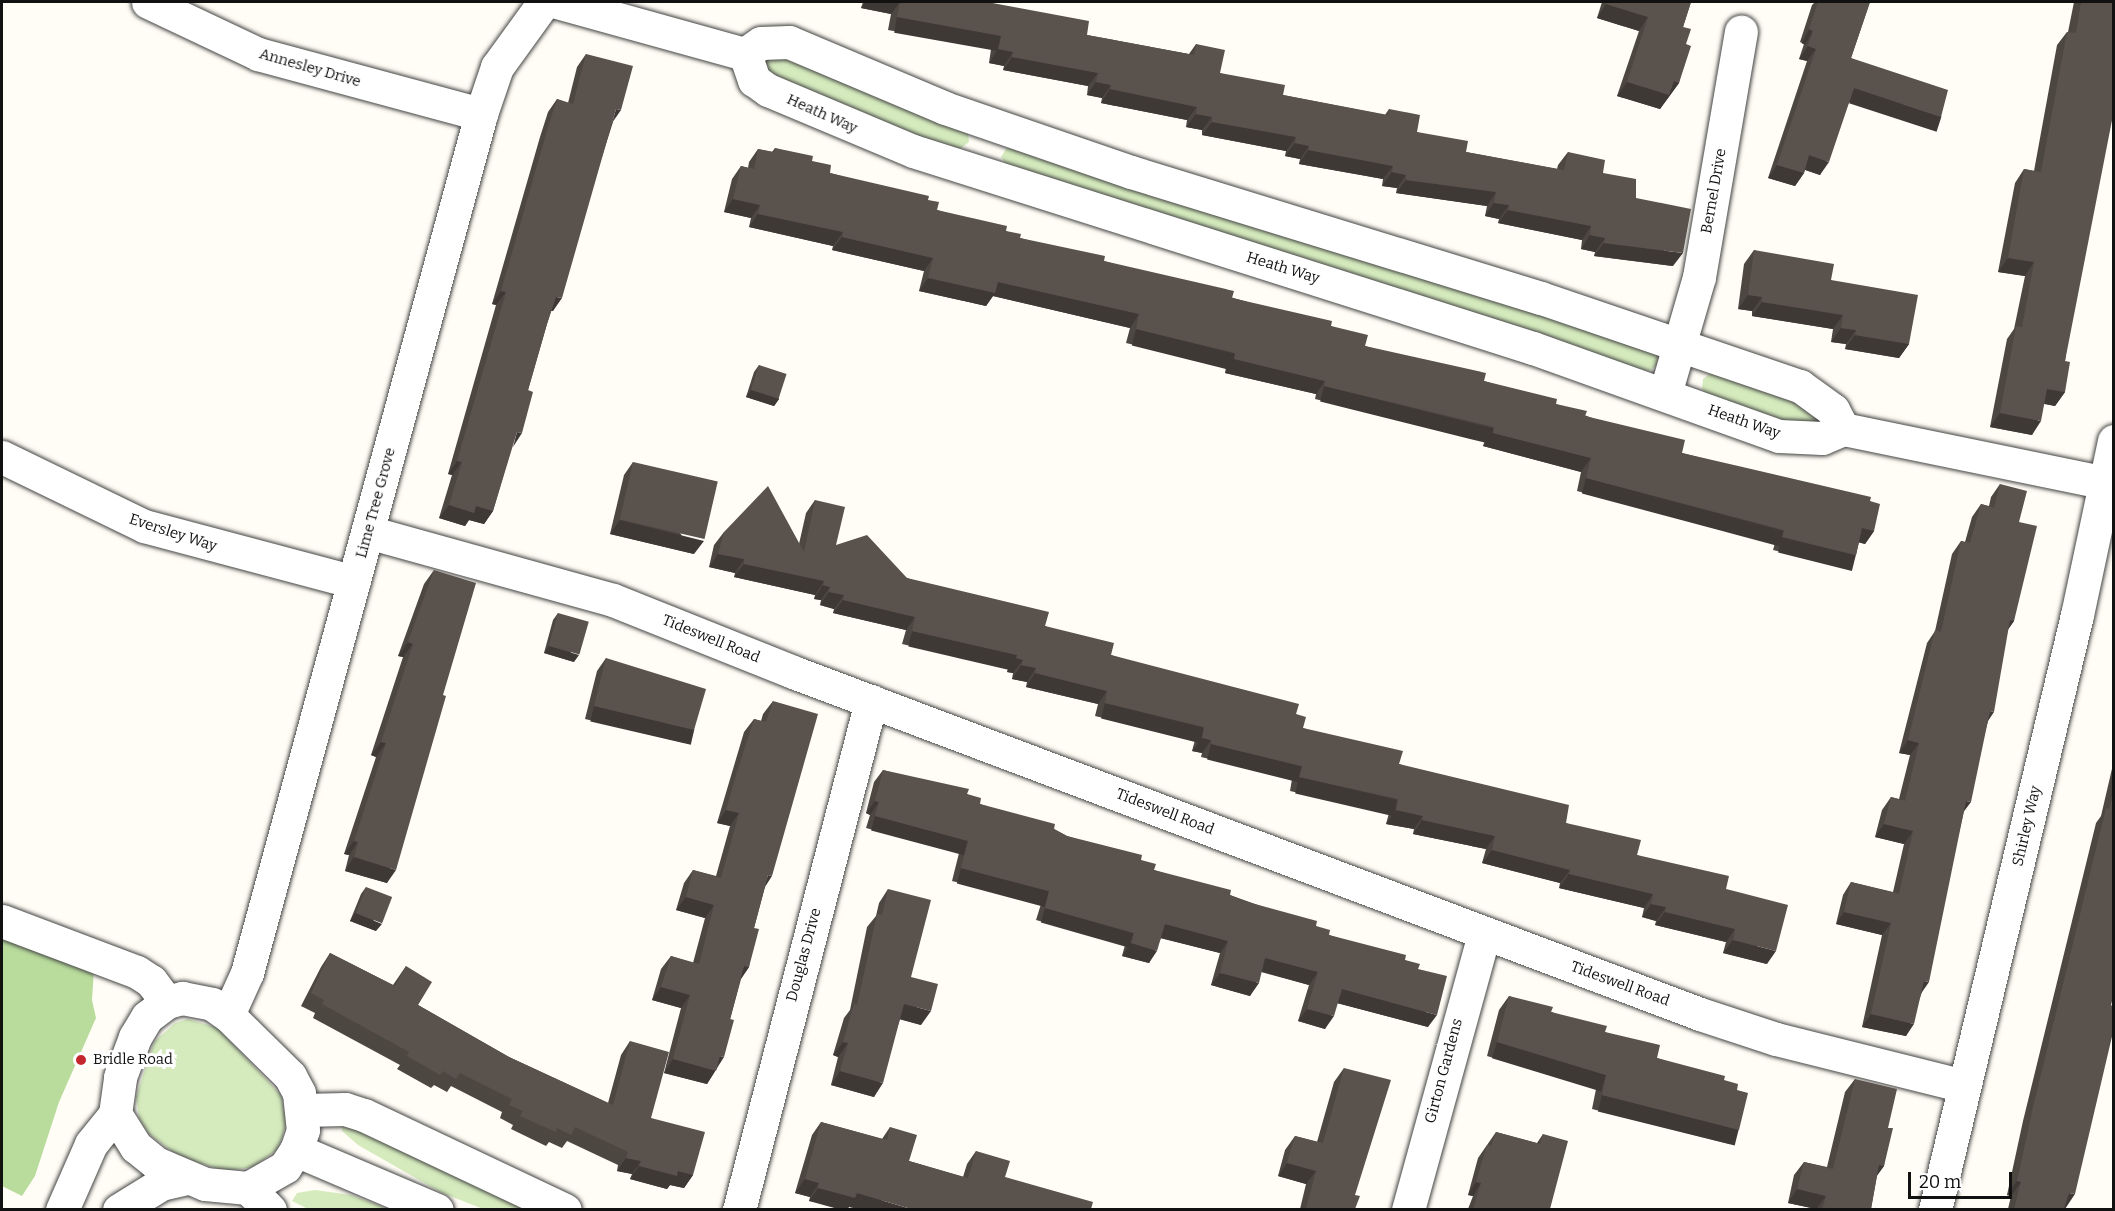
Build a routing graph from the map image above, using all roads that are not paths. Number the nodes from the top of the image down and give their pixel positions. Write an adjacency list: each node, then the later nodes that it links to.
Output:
1 (148, 2): 6 (street, Annesley Drive)
2 (544, 2): 6 (street, Lime Tree Grove)
3 (557, 2): 5 (street)
4 (1741, 32): 9 (street, Bernel Drive)
5 (745, 54): 7 (street); 8 (street, Heath Way)
6 (481, 114): 15 (street, Lime Tree Grove)
7 (993, 125): 8 (street); 9 (street)
8 (977, 172): 10 (street, Heath Way)
9 (1681, 348): 10 (street, Bernel Drive); 11 (street)
10 (1665, 394): 11 (street, Heath Way)
11 (1844, 429): 14 (street, Heath Way)
12 (2114, 441): 14 (street, Shirley Way)
13 (2, 457): 16 (street, Eversley Way)
14 (2105, 483): 22 (street, Shirley Way)
15 (368, 532): 16 (street, Lime Tree Grove); 17 (street, Tideswell Road)
16 (354, 582): 21 (street, Lime Tree Grove)
17 (871, 701): 19 (street, Tideswell Road); 32 (street, Douglas Drive)
18 (2, 921): 20 (street)
19 (1484, 934): 22 (street, Tideswell Road); 33 (street, Girton Gardens)
20 (167, 1002): 21 (street); 24 (street)
21 (228, 1015): 23 (street)
22 (1964, 1086): 34 (street, Shirley Way)
23 (303, 1110): 25 (street); 31 (street)
24 (116, 1114): 26 (street); 28 (street)
25 (296, 1150): 27 (street); 30 (street)
26 (188, 1178): 27 (street); 29 (street)
27 (259, 1199)
28 (62, 1209)
29 (119, 1209)
30 (435, 1209)
31 (565, 1209)
32 (739, 1209)
33 (1408, 1209)
34 (1935, 1209)

